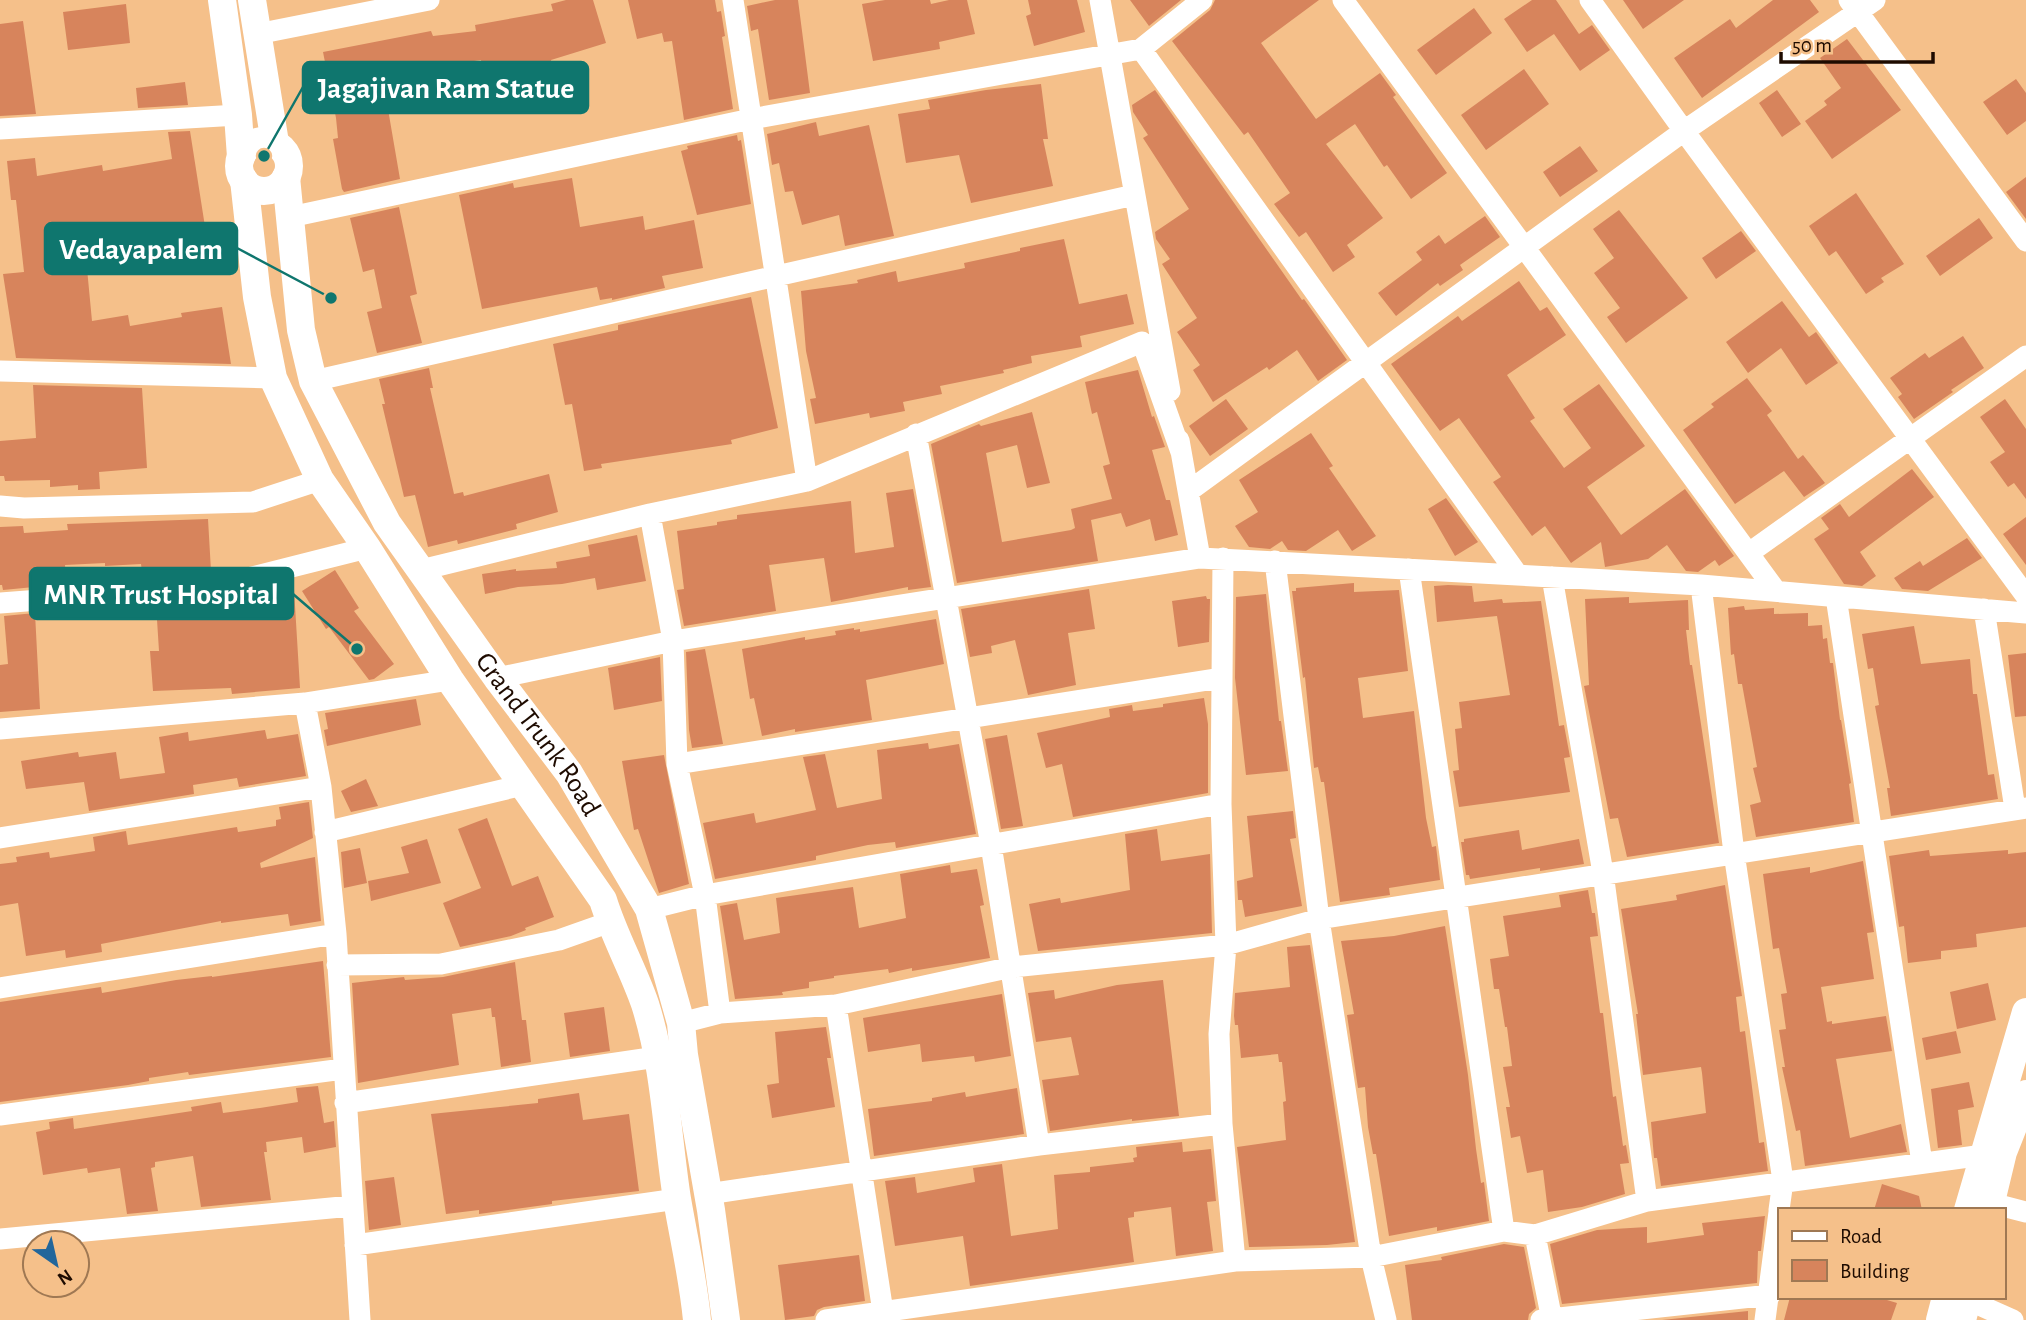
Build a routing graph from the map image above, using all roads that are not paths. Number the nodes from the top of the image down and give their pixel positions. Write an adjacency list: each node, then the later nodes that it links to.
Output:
1 (222, 0): 14 (main road)
2 (252, 0): 11 (main road)
3 (429, 0): 11 (street)
4 (733, 0): 15 (street)
5 (1100, 0): 13 (street)
6 (1202, 0): 12 (street)
7 (1343, 0): 24 (street)
8 (1590, 0): 17 (street)
9 (1875, 0): 10 (street)
10 (1853, 7): 17 (street); 23 (street)
11 (257, 34): 18 (main road)
12 (1141, 49): 13 (street); 27 (street)
13 (1110, 54): 15 (street); 21 (street)
14 (238, 115): 16 (street); 19 (main road)
15 (751, 119): 22 (street); 25 (street)
16 (0, 129)
17 (1684, 131): 24 (street); 32 (street)
18 (275, 143): 19 (main road); 20 (main road)
19 (243, 169): 20 (main road); 29 (main road)
20 (286, 177): 22 (main road, Grand Trunk Road)
21 (1135, 195): 25 (street); 33 (street)
22 (290, 216): 30 (main road, Grand Trunk Road)
23 (2026, 241)
24 (1525, 247): 27 (street); 40 (street)
25 (775, 275): 30 (street); 35 (street)
26 (2026, 356): 32 (street)
27 (1366, 362): 36 (street); 46 (street)
28 (0, 371): 29 (street)
29 (273, 378): 34 (main road)
30 (313, 381): 45 (main road, Grand Trunk Road)
31 (916, 434): 33 (street); 35 (street); 52 (street)
32 (1910, 438): 40 (street); 50 (street)
33 (1181, 452): 36 (street)
34 (320, 480): 37 (street); 39 (main road)
35 (807, 481): 38 (street)
36 (1189, 491): 41 (street)
37 (0, 506)
38 (650, 514): 45 (street); 56 (street)
39 (367, 548): 53 (street); 59 (main road)
40 (1749, 553): 49 (street)
41 (1199, 558): 42 (street); 52 (street)
42 (1223, 558): 43 (street); 58 (street)
43 (1275, 561): 44 (street); 77 (street)
44 (1409, 569): 46 (street); 75 (street)
45 (421, 570): 57 (main road, Grand Trunk Road)
46 (1518, 575): 47 (street)
47 (1552, 577): 48 (street); 73 (street)
48 (1701, 585): 49 (street); 72 (street)
49 (1776, 591): 51 (street)
50 (2026, 596)
51 (1836, 597): 54 (street); 68 (street)
52 (947, 598): 56 (street); 61 (street)
53 (0, 603)
54 (1984, 609): 55 (street); 67 (street)
55 (2026, 613)
56 (673, 641): 57 (street); 63 (street)
57 (497, 678): 76 (main road, Grand Trunk Road)
58 (1221, 678): 61 (street); 66 (street)
59 (450, 680): 60 (street); 64 (main road)
60 (305, 703): 62 (street); 65 (street)
61 (969, 718): 63 (street); 71 (street)
62 (0, 729)
63 (677, 764): 74 (street)
64 (523, 785): 69 (street); 78 (main road)
65 (321, 788): 69 (street); 70 (street)
66 (1222, 804): 71 (street); 80 (street)
67 (2020, 808): 68 (street)
68 (1873, 831): 72 (street); 96 (street)
69 (325, 832): 79 (street)
70 (0, 838)
71 (991, 845): 74 (street); 82 (street)
72 (1734, 853): 73 (street); 98 (street)
73 (1603, 873): 75 (street); 101 (street)
74 (705, 895): 76 (street); 86 (street)
75 (1457, 897): 77 (street); 108 (street)
76 (649, 909): 87 (main road, Grand Trunk Road)
77 (1319, 919): 80 (street); 112 (street)
78 (610, 922): 81 (street); 88 (main road)
79 (336, 934): 81 (street); 83 (street)
80 (1226, 945): 82 (street); 93 (street)
81 (337, 965): 89 (street)
82 (1012, 967): 84 (street); 94 (street)
83 (0, 988)
84 (836, 1004): 86 (street); 97 (street)
85 (2026, 1012): 95 (main road)
86 (720, 1013): 87 (street)
87 (681, 1023): 99 (main road, Grand Trunk Road)
88 (657, 1057): 90 (street); 100 (main road)
89 (343, 1069): 90 (street); 92 (street)
90 (345, 1103): 102 (street)
91 (2024, 1109): 95 (main road)
92 (0, 1115)
93 (1222, 1124): 94 (street); 113 (street)
94 (1039, 1145): 97 (street)
95 (1994, 1154): 96 (street); 103 (main road)
96 (1922, 1163): 98 (street)
97 (862, 1173): 99 (street); 116 (street)
98 (1783, 1181): 101 (street); 104 (street)
99 (708, 1194): 120 (main road, Grand Trunk Road)
100 (677, 1199): 111 (street); 119 (main road)
101 (1647, 1201): 109 (street)
102 (352, 1206): 110 (street); 111 (street)
103 (1983, 1207)
104 (1779, 1208)
105 (2005, 1210): 106 (street)
106 (2026, 1212)
107 (1778, 1220): 114 (street)
108 (1504, 1231): 109 (street); 112 (street)
109 (1535, 1235): 117 (street)
110 (0, 1239)
111 (355, 1245): 118 (street)
112 (1371, 1257): 113 (street); 122 (street)
113 (1236, 1261): 116 (street)
114 (1770, 1295): 117 (street); 123 (street)
115 (1961, 1304): 124 (main road); 125 (street)
116 (883, 1312): 121 (street)
117 (1548, 1319)
118 (360, 1320)
119 (697, 1320)
120 (726, 1320)
121 (826, 1320)
122 (1386, 1320)
123 (1765, 1320)
124 (1940, 1320)
125 (2013, 1320)

